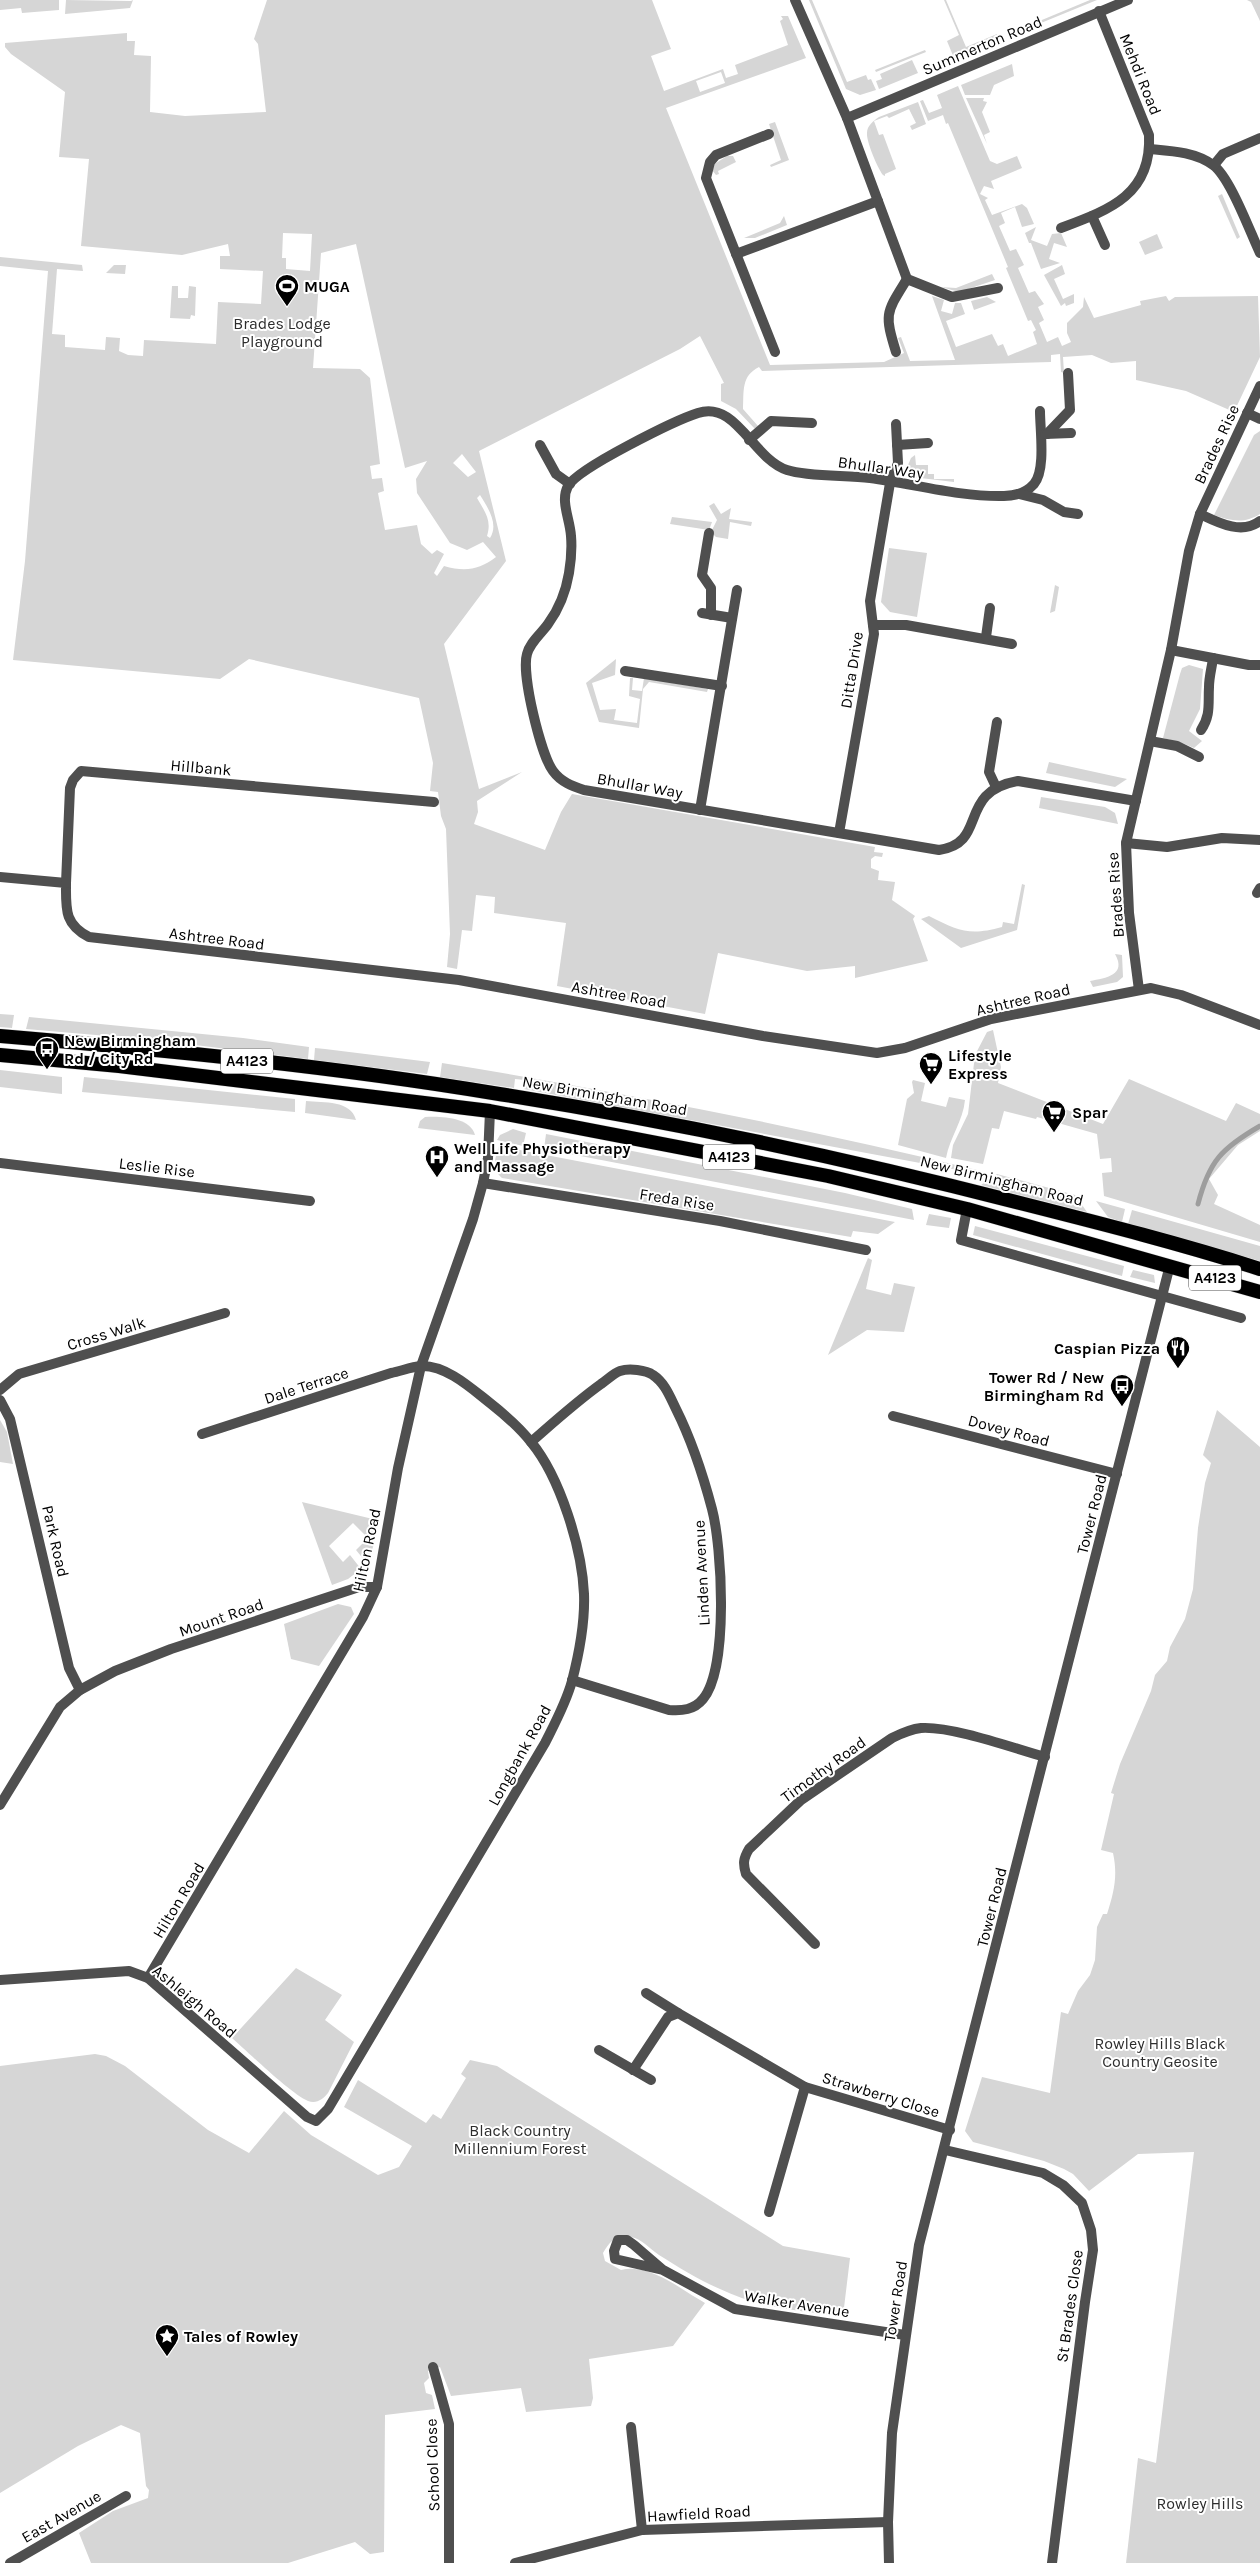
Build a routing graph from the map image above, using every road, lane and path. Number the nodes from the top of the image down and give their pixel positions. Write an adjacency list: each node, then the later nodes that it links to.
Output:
1 (795, 0): 4 (street)
2 (1128, 0): 3 (street, Summerton Road)
3 (1100, 11): 4 (street, Summerton Road); 7 (street, Mehdi Road)
4 (847, 118): 9 (street)
5 (769, 134): 14 (street)
6 (1260, 138): 8 (street)
7 (1150, 149): 8 (street); 10 (street, Mehdi Road)
8 (1214, 165): 13 (street)
9 (878, 201): 14 (street); 15 (street)
10 (1092, 216): 11 (street, Mehdi Road); 12 (street)
11 (1061, 228)
12 (1105, 245)
13 (1260, 253)
14 (736, 254): 17 (street)
15 (907, 279): 16 (street); 18 (street)
16 (998, 288)
17 (775, 352)
18 (896, 352)
19 (1068, 373): 26 (street)
20 (1260, 386): 22 (street, Brades Rise)
21 (1040, 411): 26 (street)
22 (1247, 413): 23 (street); 36 (street, Brades Rise)
23 (1260, 419)
24 (812, 423): 28 (street)
25 (896, 424): 30 (street, Ditta Drive)
26 (1044, 434): 27 (street); 34 (street)
27 (1071, 434)
28 (749, 440): 32 (street, Bhullar Way); 33 (street, Bhullar Way)
29 (928, 443): 30 (street)
30 (897, 445): 32 (street, Ditta Drive)
31 (540, 446): 33 (street)
32 (890, 483): 34 (street, Bhullar Way); 42 (street, Ditta Drive)
33 (570, 484): 57 (street, Bhullar Way)
34 (1020, 494): 35 (street, Bhullar Way)
35 (1078, 514)
36 (1200, 514): 37 (street); 45 (street, Brades Rise)
37 (1260, 521)
38 (709, 533): 41 (street)
39 (737, 590): 41 (street)
40 (990, 608): 43 (street)
41 (732, 618): 49 (street)
42 (873, 625): 43 (street); 58 (street, Ditta Drive)
43 (986, 637): 44 (street)
44 (1012, 644)
45 (1171, 650): 46 (street); 52 (street, Brades Rise)
46 (1213, 658): 47 (street); 51 (street)
47 (1260, 665)
48 (625, 671): 49 (street)
49 (722, 686): 57 (street)
50 (997, 722): 54 (street)
51 (1201, 730)
52 (1150, 741): 53 (street); 55 (street, Brades Rise)
53 (1199, 757)
54 (996, 788): 55 (street); 58 (street, Bhullar Way)
55 (1136, 801): 60 (street, Brades Rise)
56 (434, 802): 62 (street, Hillbank)
57 (700, 810): 58 (street, Bhullar Way)
58 (839, 833)
59 (1260, 840): 60 (street)
60 (1126, 843): 63 (street, Brades Rise)
61 (0, 878): 62 (street)
62 (66, 883): 63 (street, Ashtree Road)
63 (1139, 990): 64 (street, Ashtree Road)
64 (1260, 1025)
65 (0, 1036): 67 (highway, New Birmingham Road / A4123)
66 (0, 1055): 68 (highway, A4123)
67 (493, 1092): 68 (highway); 73 (highway, New Birmingham Road / A4123)
68 (490, 1111): 70 (street, Hilton Road); 72 (highway, A4123)
69 (0, 1163): 71 (street, Leslie Rise)
70 (483, 1183): 75 (street, Freda Rise); 82 (street, Hilton Road)
71 (310, 1201)
72 (967, 1209): 76 (highway, A4123); 79 (street)
73 (1140, 1234): 74 (highway, New Birmingham Road / A4123); 76 (highway)
74 (1193, 1248): 76 (highway); 77 (highway, A4123)
75 (866, 1250)
76 (1170, 1265): 78 (highway, A4123); 79 (street, Tower Road)
77 (1260, 1269)
78 (1260, 1292)
79 (1161, 1296): 81 (street); 88 (street, Tower Road)
80 (225, 1313): 83 (street, Cross Walk)
81 (1241, 1318)
82 (420, 1366): 86 (street, Dale Terrace); 87 (street, Longbank Road); 89 (street, Hilton Road)
83 (0, 1390)
84 (0, 1400): 91 (street, Park Road)
85 (893, 1416): 88 (street, Dovey Road)
86 (202, 1434)
87 (531, 1442): 90 (street, Longbank Road); 90 (street, Linden Avenue)
88 (1117, 1474): 92 (street, Tower Road)
89 (377, 1587): 91 (street, Mount Road); 95 (street, Hilton Road)
90 (572, 1680): 103 (street, Longbank Road)
91 (80, 1690): 93 (street, Mount Road)
92 (1045, 1757): 94 (street, Timothy Road); 104 (street, Tower Road)
93 (0, 1805)
94 (815, 1944)
95 (148, 1978): 96 (street, Ashleigh Road); 103 (street, Ashleigh Road)
96 (0, 1980)
97 (646, 1993): 98 (street, Strawberry Close)
98 (678, 2013): 100 (street); 102 (street, Strawberry Close)
99 (599, 2050): 100 (street)
100 (633, 2070): 101 (street)
101 (651, 2080)
102 (805, 2087): 104 (street, Strawberry Close); 106 (street, Strawberry Close)
103 (316, 2121)
104 (950, 2130): 105 (street, Tower Road)
105 (945, 2150): 108 (street, Tower Road); 118 (street, St Brades Close)
106 (769, 2212)
107 (663, 2270): 107 (street, Walker Avenue); 108 (street, Walker Avenue)
108 (905, 2335): 112 (street, Tower Road)
109 (433, 2367): 115 (street, School Close)
110 (631, 2427): 113 (street)
111 (126, 2496): 114 (street, East Avenue)
112 (888, 2522): 113 (street, Hawfield Road); 117 (street, Tower Road)
113 (642, 2530): 116 (street, Hawfield Road)
114 (10, 2563)
115 (449, 2563)
116 (515, 2563)
117 (889, 2563)
118 (1052, 2563)

